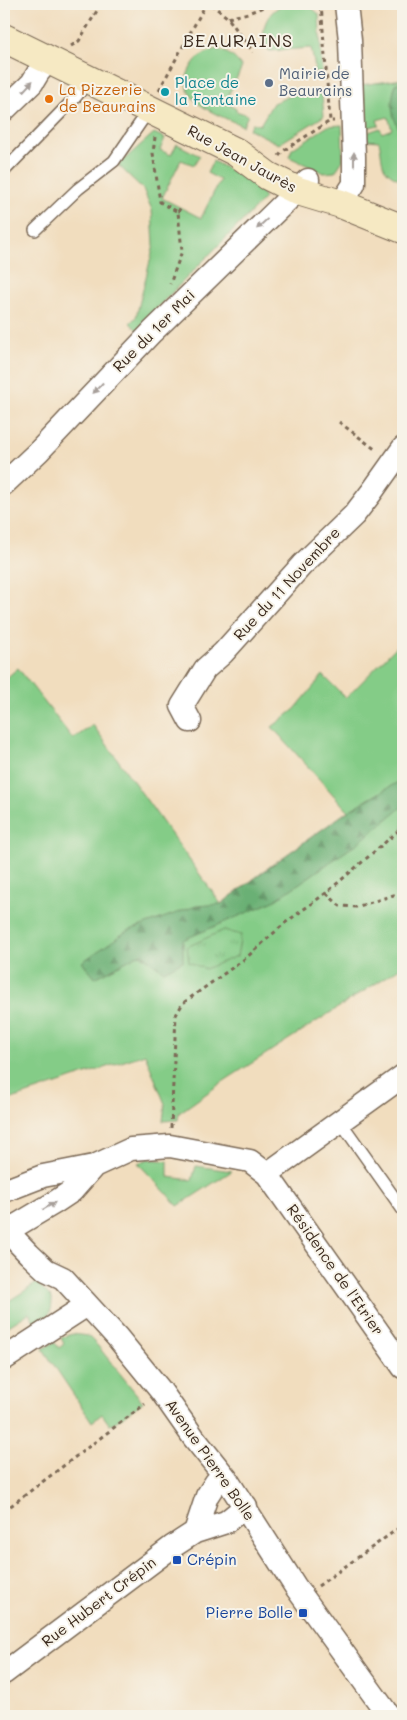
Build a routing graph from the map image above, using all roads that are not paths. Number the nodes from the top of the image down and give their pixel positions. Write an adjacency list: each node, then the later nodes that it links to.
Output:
1 (346, 4): 10 (street, one-way to 1)
2 (4, 38): 3 (main road, Rue Jean Jaurès)
3 (50, 60): 4 (main road, Rue Jean Jaurès); 5 (street, one-way to 3)
4 (87, 78): 6 (main road, Rue Jean Jaurès); 8 (lane)
5 (4, 110)
6 (145, 116): 7 (main road, Rue Jean Jaurès); 12 (lane)
7 (236, 152): 9 (main road, Rue Jean Jaurès); 9 (main road)
8 (4, 171)
9 (303, 186): 10 (main road, Rue Jean Jaurès); 14 (street, Rue du 1er Mai, one-way to 14)
10 (344, 200): 11 (main road, Rue Jean Jaurès)
11 (401, 218)
12 (35, 230)
13 (398, 455): 15 (street, Rue du 11 Novembre)
14 (4, 484)
15 (190, 721)
16 (403, 1076): 17 (street)
17 (340, 1121): 19 (street); 22 (lane)
18 (94, 1166): 19 (street, Résidence de l'Etrier); 20 (street); 23 (street, Résidence de l'Etrier, one-way to 18)
19 (267, 1174): 26 (street, Résidence de l'Etrier)
20 (4, 1191)
21 (4, 1206): 23 (street, Avenue Pierre Bolle)
22 (403, 1210)
23 (10, 1227): 24 (street, Avenue Pierre Bolle)
24 (87, 1305): 25 (street); 27 (street, Avenue Pierre Bolle)
25 (4, 1360)
26 (403, 1367)
27 (221, 1480): 28 (street, Avenue Pierre Bolle); 29 (street)
28 (240, 1511): 29 (street, Rue Hubert Crépin); 31 (street, Avenue Pierre Bolle)
29 (195, 1532): 30 (street, Rue Hubert Crépin)
30 (4, 1673)
31 (389, 1716)

